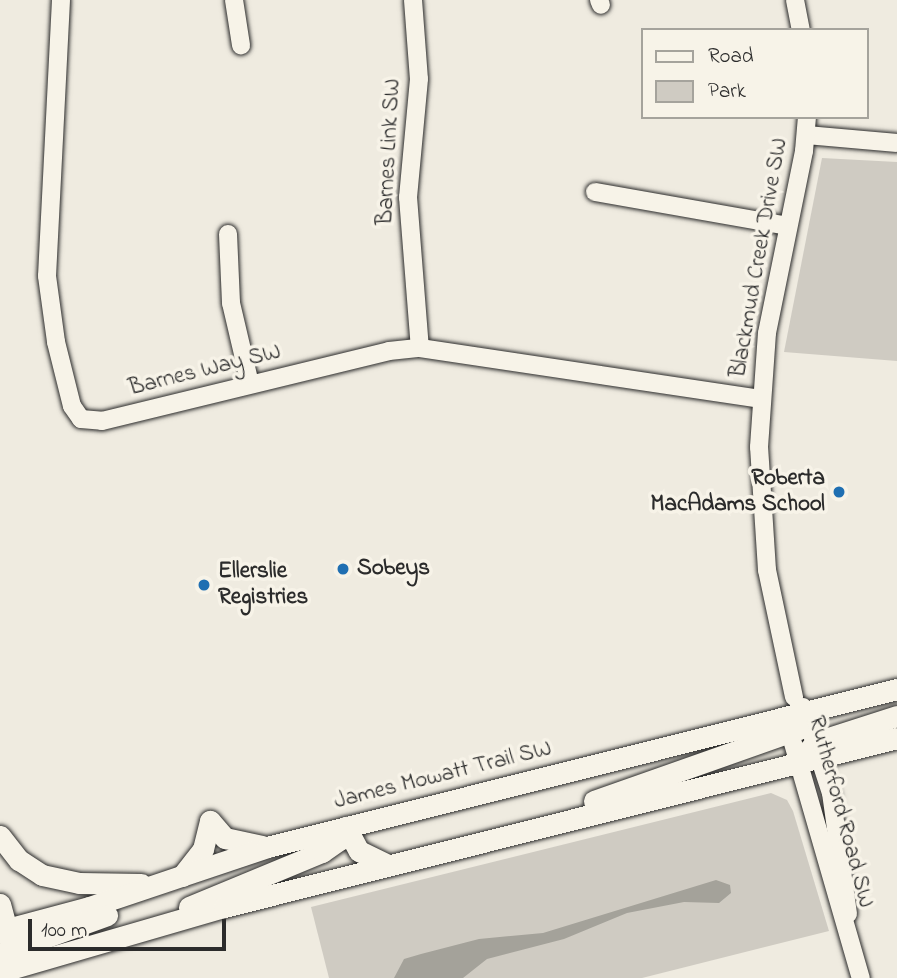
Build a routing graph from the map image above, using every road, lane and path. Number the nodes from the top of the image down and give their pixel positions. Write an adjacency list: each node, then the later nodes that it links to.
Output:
1 (61, 0): 13 (street, Barnes Way SW)
2 (234, 0): 6 (street)
3 (413, 0): 12 (street, Barnes Link SW)
4 (794, 0): 5 (street)
5 (801, 28)
6 (241, 45)
7 (807, 126): 8 (street); 10 (street, Blackmud Creek Drive SW)
8 (897, 142)
9 (595, 192): 10 (street)
10 (787, 226): 14 (street, Blackmud Creek Drive SW)
11 (228, 234): 13 (street)
12 (420, 348): 13 (street, Barnes Way SW); 14 (street, Barnes Way SW)
13 (250, 384)
14 (761, 399): 16 (street, Blackmud Creek Drive SW)
15 (897, 689): 16 (main road, James Mowatt Trail SW)
16 (801, 705): 18 (main road, James Mowatt Trail SW); 20 (street, Rutherford Road SW)
17 (897, 716): 20 (main road)
18 (788, 725): 21 (street, Rutherford Road SW); 22 (main road); 23 (main road, James Mowatt Trail SW)
19 (897, 738): 20 (main road)
20 (818, 750): 21 (main road); 31 (street, Rutherford Road SW)
21 (797, 763): 22 (main road); 31 (street, Rutherford Road SW)
22 (544, 826): 26 (main road)
23 (346, 827): 25 (main road, James Mowatt Trail SW); 26 (main road); 30 (main road)
24 (0, 836): 28 (main road)
25 (267, 847): 27 (main road, James Mowatt Trail SW); 27 (main road)
26 (388, 864): 30 (main road)
27 (182, 876): 28 (main road, James Mowatt Trail SW)
28 (157, 884): 32 (main road, James Mowatt Trail SW)
29 (0, 904): 32 (main road)
30 (158, 926): 32 (main road)
31 (850, 935): 33 (street, Rutherford Road SW)
32 (6, 954)
33 (861, 978)

